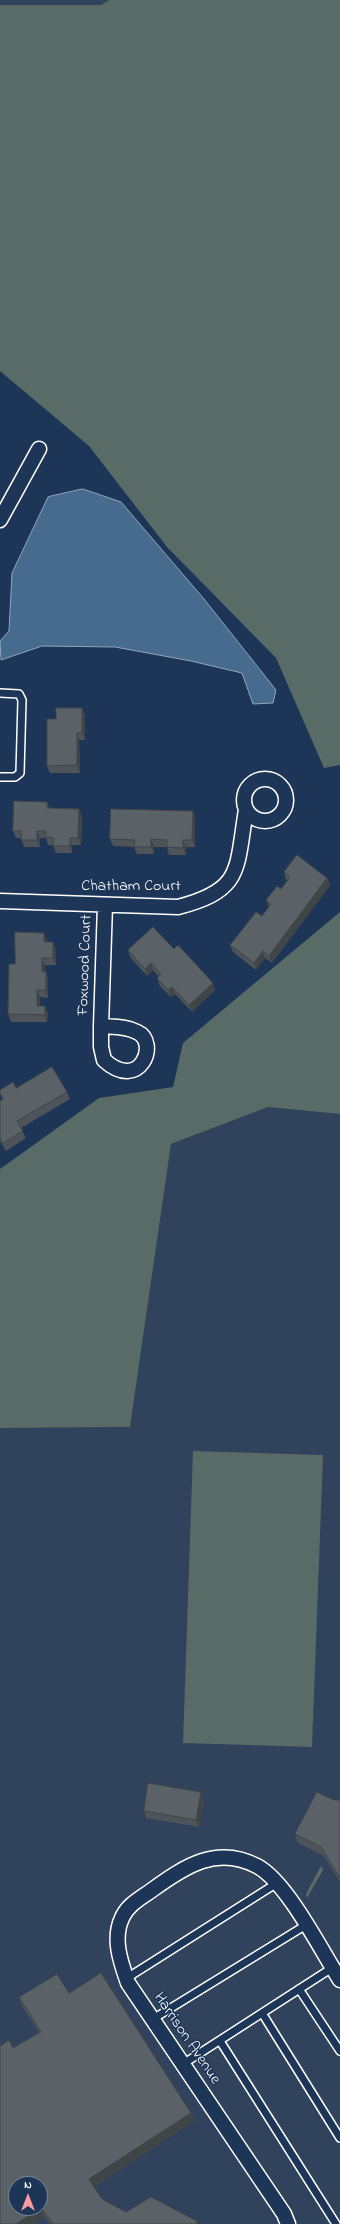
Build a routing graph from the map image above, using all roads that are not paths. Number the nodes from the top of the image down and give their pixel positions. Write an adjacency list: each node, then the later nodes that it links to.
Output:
1 (39, 449): 2 (street)
2 (0, 520)
3 (0, 693): 4 (lane)
4 (0, 777)
5 (246, 810): 7 (street, Chatham Court)
6 (0, 901): 7 (street, Chatham Court)
7 (105, 906): 8 (street, Foxwood Court)
8 (101, 1026)
9 (276, 1883): 10 (street, Harrison Avenue); 12 (lane); 12 (street, Harrison Avenue)
10 (306, 1925): 11 (street, Harrison Avenue); 16 (lane)
11 (332, 1968): 13 (street, Harrison Avenue); 14 (lane)
12 (127, 1978): 16 (street, Harrison Avenue)
13 (340, 1980)
14 (299, 1989): 15 (lane); 18 (lane)
15 (262, 2014): 17 (lane); 20 (lane)
16 (153, 2019): 19 (street, Harrison Avenue)
17 (220, 2041): 19 (lane); 22 (lane)
18 (340, 2051)
19 (183, 2064): 21 (street, Harrison Avenue)
20 (340, 2138)
21 (288, 2224)
22 (336, 2224)

